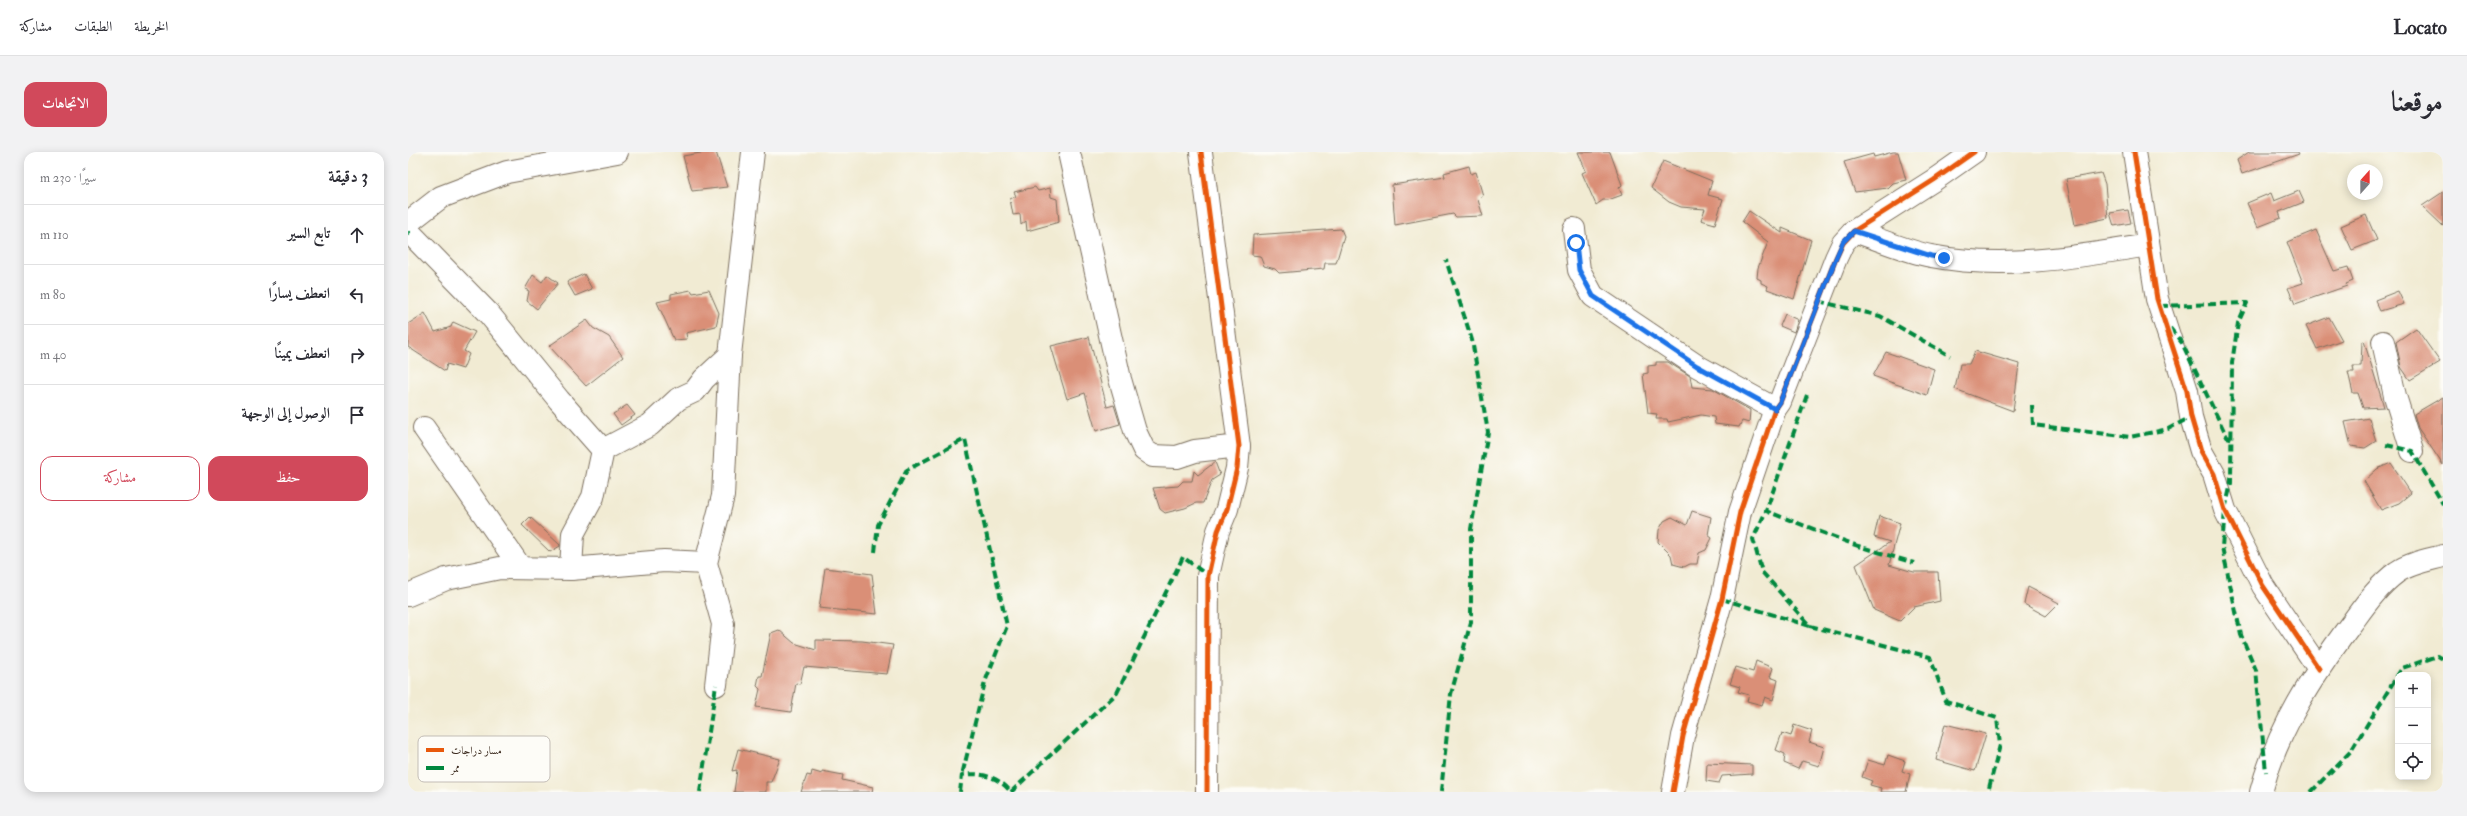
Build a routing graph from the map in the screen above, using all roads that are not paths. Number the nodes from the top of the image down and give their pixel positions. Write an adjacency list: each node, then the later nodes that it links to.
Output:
1 (616, 152): 15 (street)
2 (754, 152): 11 (street)
3 (1201, 152): 14 (street)
4 (1974, 152): 8 (street)
5 (2134, 152): 9 (street)
6 (1070, 157): 14 (street)
7 (1574, 229): 12 (street)
8 (1854, 231): 9 (street); 12 (street)
9 (2148, 245): 22 (street)
10 (2383, 342): 16 (street)
11 (730, 355): 15 (street); 18 (street)
12 (1775, 409): 25 (street)
13 (424, 428): 19 (street)
14 (1239, 446): 24 (street)
15 (603, 450): 20 (street)
16 (2412, 451)
17 (2443, 556): 22 (street)
18 (706, 563): 20 (street); 23 (street)
19 (521, 568): 20 (street); 21 (street)
20 (571, 569)
21 (408, 595)
22 (2319, 669): 26 (street)
23 (716, 685)
24 (1207, 792)
25 (1673, 792)
26 (2261, 792)

